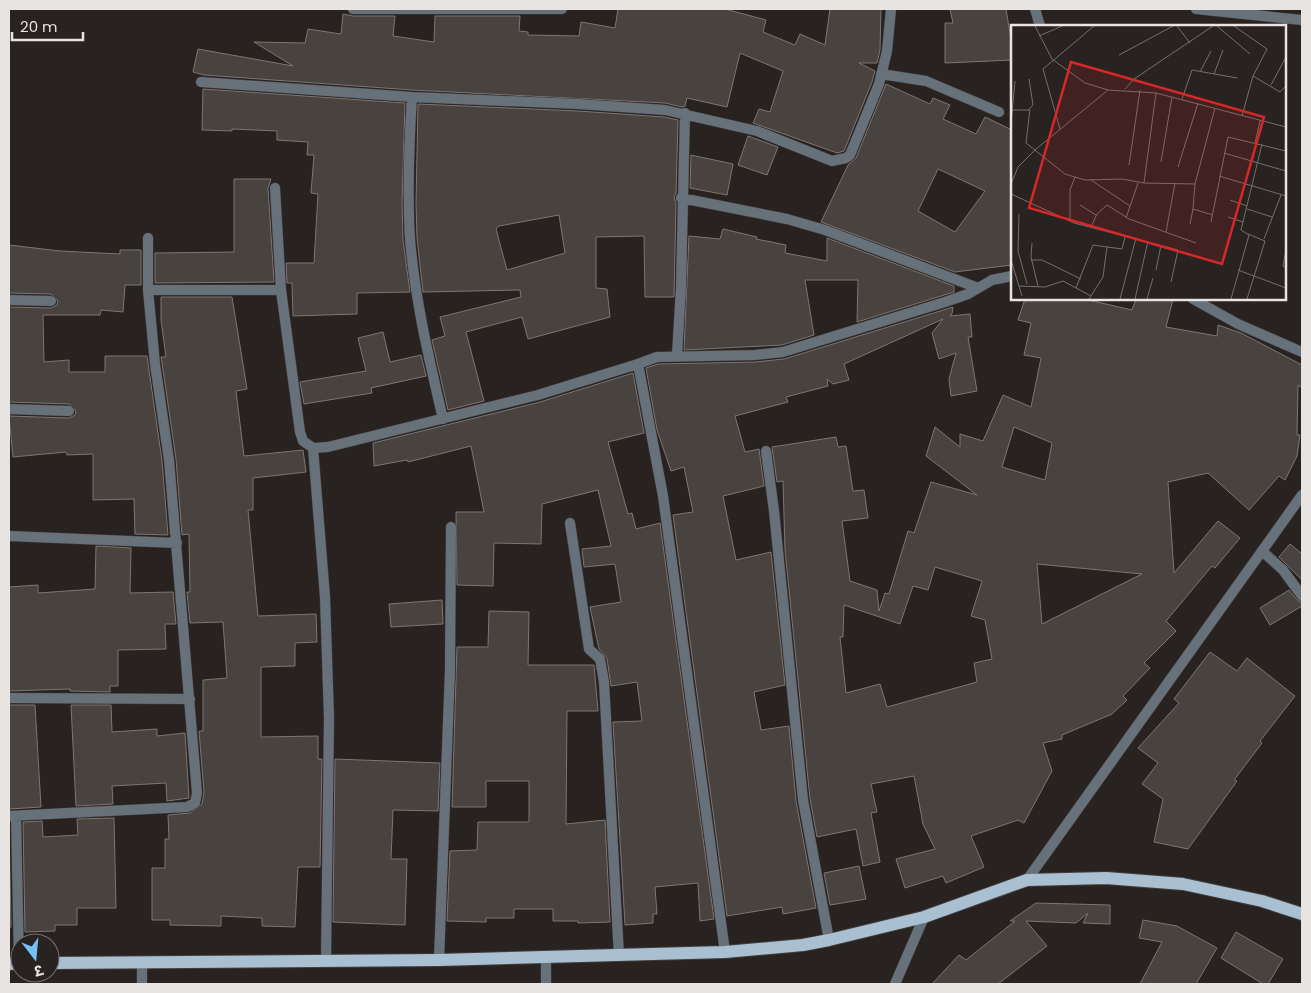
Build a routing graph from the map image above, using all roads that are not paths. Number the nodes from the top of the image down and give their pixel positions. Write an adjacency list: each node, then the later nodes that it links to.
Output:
1 (353, 9): 2 (street)
2 (418, 9): 3 (street)
3 (562, 9)
4 (891, 9): 9 (street)
5 (1035, 9): 8 (street)
6 (1196, 9): 7 (street)
7 (1302, 20)
8 (1040, 25)
9 (881, 74): 12 (street); 13 (street)
10 (201, 82): 11 (street)
11 (412, 97): 13 (street); 29 (street)
12 (999, 112)
13 (685, 113): 15 (street)
14 (275, 188): 20 (street)
15 (681, 198): 18 (street); 25 (street)
16 (148, 238): 19 (street)
17 (1011, 276): 18 (street)
18 (978, 288): 25 (street)
19 (148, 290): 20 (street); 36 (street)
20 (281, 290): 30 (street)
21 (9, 300): 23 (street)
22 (1195, 300): 24 (street)
23 (51, 301)
24 (1302, 352)
25 (677, 355): 26 (street)
26 (638, 364): 29 (street); 47 (street)
27 (9, 409): 28 (street)
28 (69, 410)
29 (443, 419): 30 (street)
30 (313, 448): 51 (street)
31 (766, 451): 46 (street)
32 (1302, 495): 37 (street)
33 (570, 523): 48 (street)
34 (451, 527): 50 (street)
35 (9, 536): 36 (street)
36 (176, 543): 40 (street)
37 (1262, 551): 38 (street); 42 (street)
38 (1302, 596)
39 (9, 698): 40 (street)
40 (190, 699): 41 (street)
41 (12, 816): 45 (street)
42 (1027, 880): 43 (main road); 44 (main road)
43 (1302, 914)
44 (924, 917): 46 (main road); 56 (street)
45 (18, 933)
46 (829, 940): 47 (main road)
47 (725, 952): 48 (main road)
48 (619, 956): 49 (main road)
49 (546, 957): 50 (main road); 55 (street)
50 (439, 960): 51 (main road)
51 (326, 962): 53 (main road)
52 (60, 963): 53 (main road)
53 (142, 963): 54 (street)
54 (142, 984)
55 (546, 984)
56 (895, 984)

